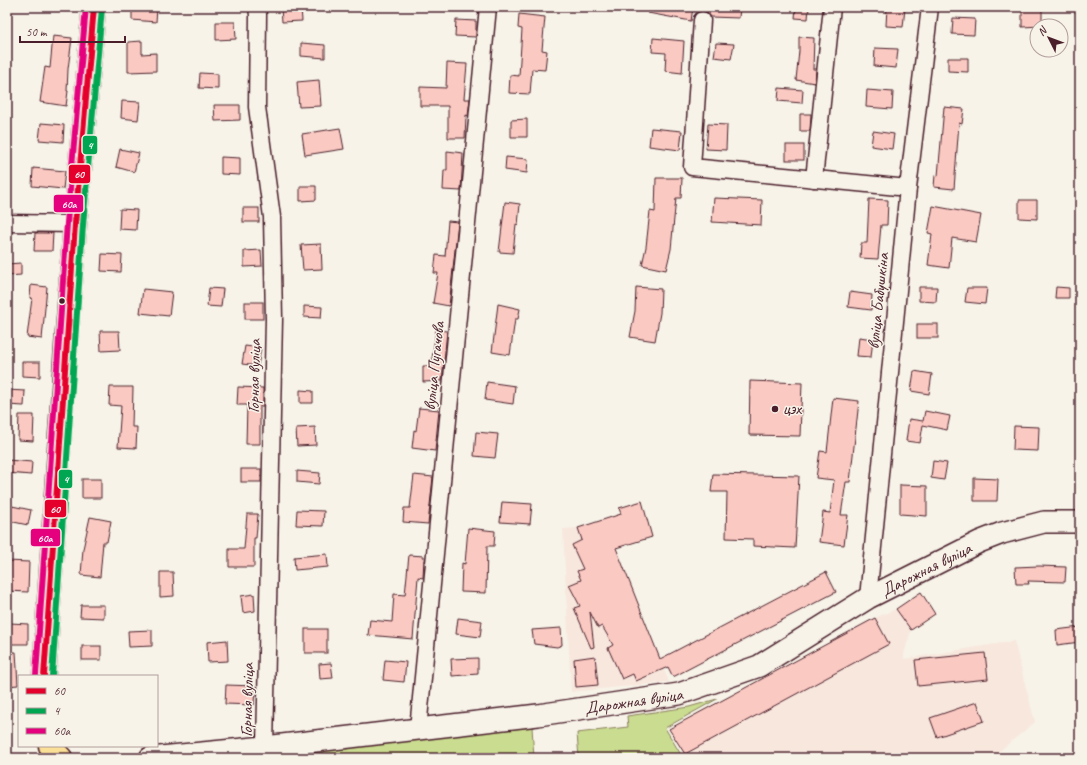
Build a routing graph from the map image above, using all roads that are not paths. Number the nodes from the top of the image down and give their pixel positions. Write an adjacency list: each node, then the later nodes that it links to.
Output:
1 (94, 7): 10 (main road)
2 (257, 7): 17 (street, Горная вуліца)
3 (488, 7): 14 (street, вуліца Пугачова)
4 (832, 7): 7 (street)
5 (930, 7): 8 (street, вуліца Бабушкіна)
6 (702, 20): 7 (street)
7 (814, 179): 8 (street)
8 (908, 188): 12 (street, вуліца Бабушкіна)
9 (7, 223): 10 (street)
10 (76, 224): 13 (main road)
11 (1080, 522): 12 (street, Дарожная вуліца)
12 (868, 598): 14 (street, Дарожная вуліца)
13 (44, 675)
14 (418, 729): 17 (street, Дарожная вуліца)
15 (38, 747): 18 (main road)
16 (51, 747): 19 (main road)
17 (265, 747): 20 (street, Дарожная вуліца)
18 (36, 758)
19 (61, 758)
20 (150, 758)

